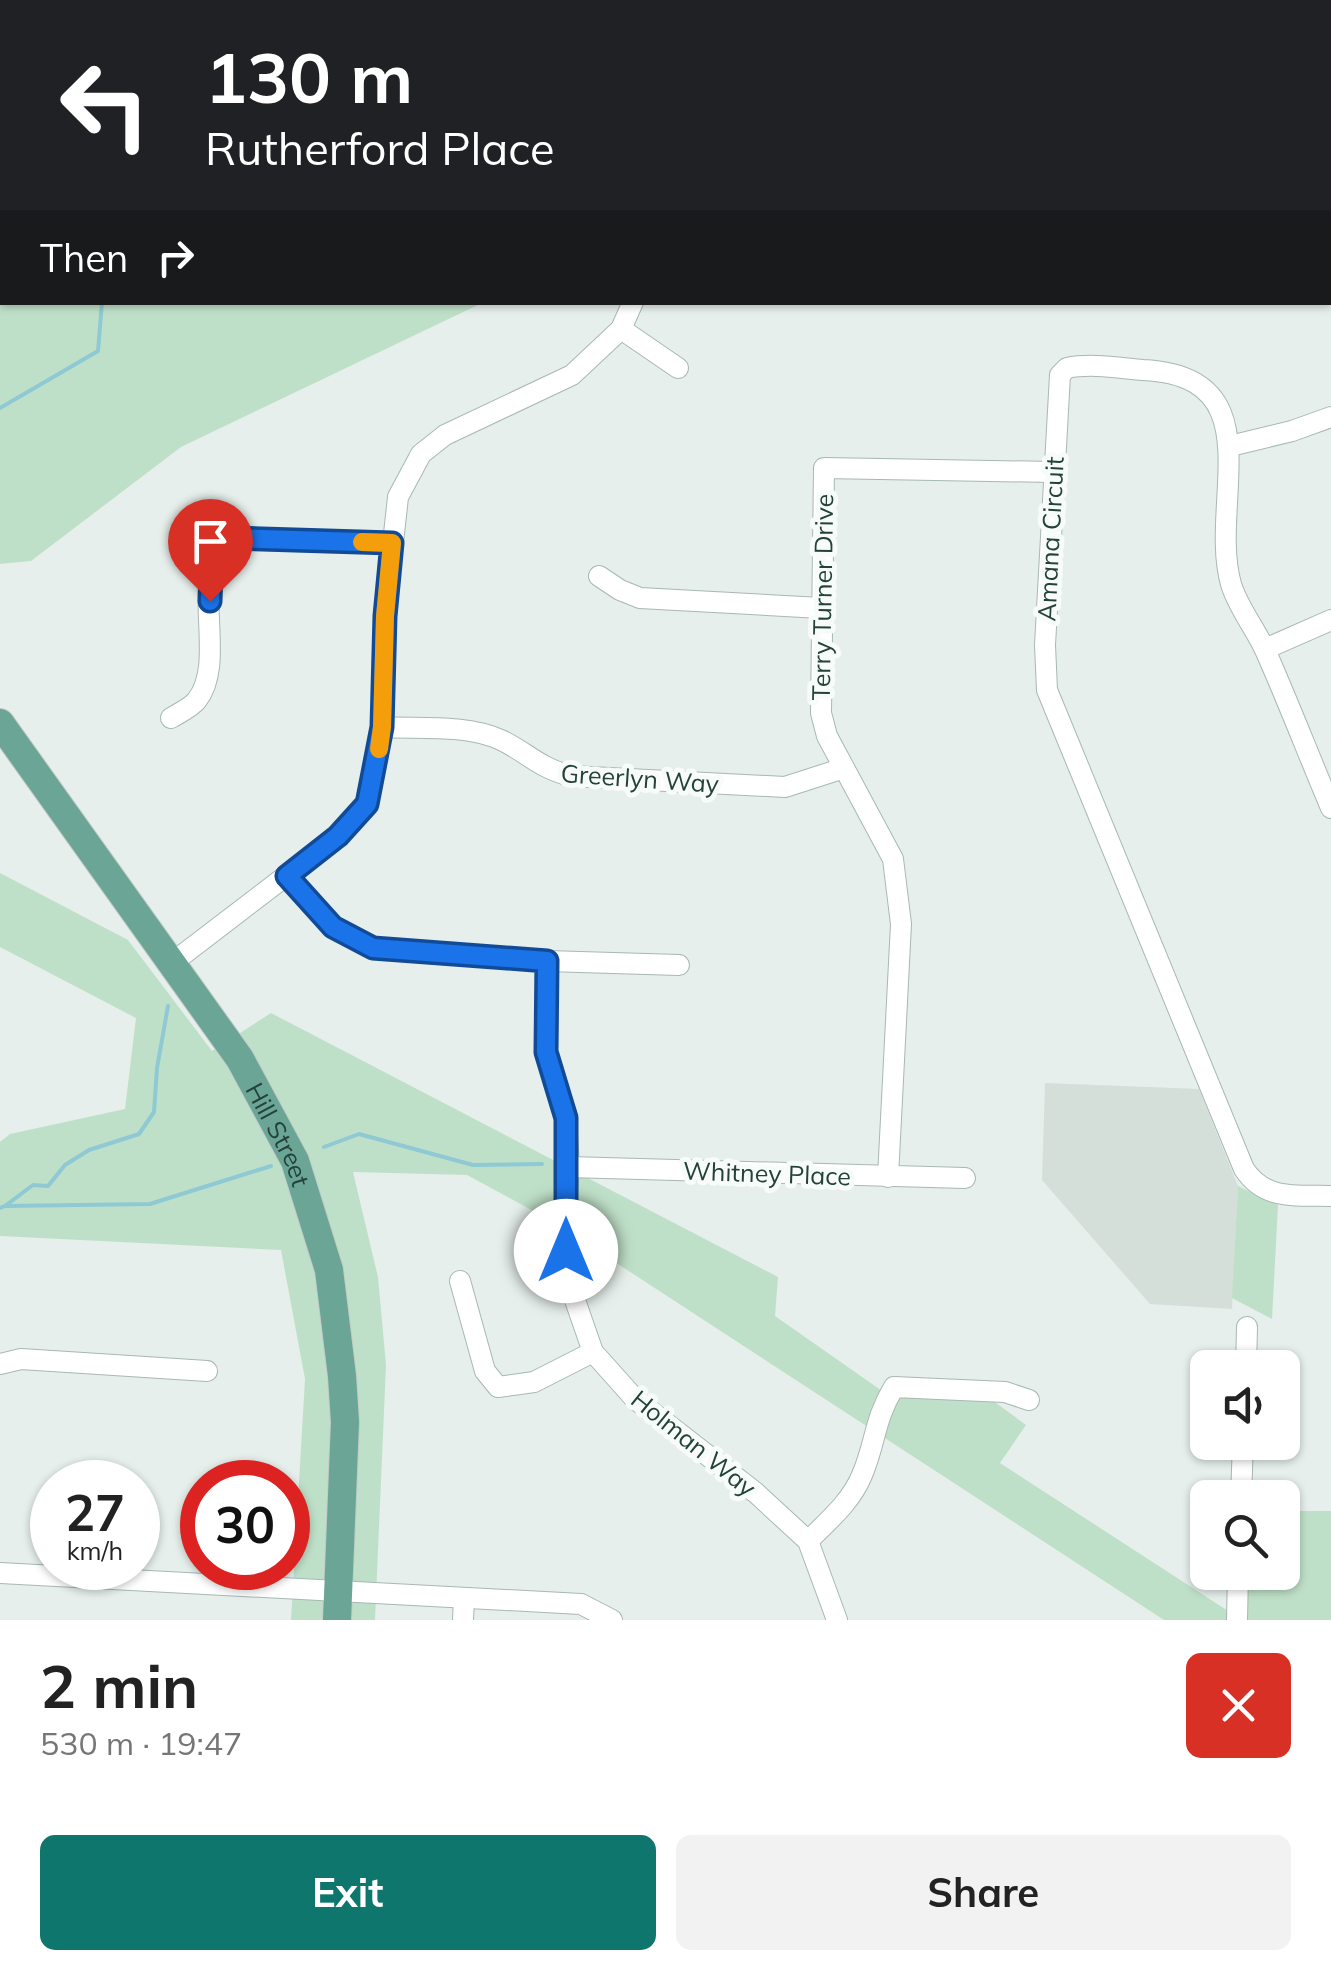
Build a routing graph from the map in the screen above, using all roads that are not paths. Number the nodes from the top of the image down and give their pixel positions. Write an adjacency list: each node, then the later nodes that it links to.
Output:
1 (632, 305): 2 (street)
2 (621, 329): 3 (street); 7 (street)
3 (678, 368)
4 (1331, 418): 5 (street)
5 (1230, 446): 6 (street, Amana Circuit); 11 (street, Amana Circuit)
6 (1052, 472): 9 (street, Terry Turner Drive); 24 (street, Amana Circuit)
7 (392, 543): 12 (street); 14 (street)
8 (599, 576): 9 (street)
9 (821, 608): 15 (street, Terry Turner Drive)
10 (1331, 620): 11 (street)
11 (1265, 648): 16 (street, Amana Circuit)
12 (171, 718)
13 (0, 723): 19 (main road, Hill Street)
14 (382, 727): 15 (street, Greerlyn Way); 17 (street)
15 (844, 768): 22 (street, Terry Turner Drive)
16 (1331, 808)
17 (287, 876): 18 (street); 19 (street)
18 (547, 961): 20 (street); 21 (street, Holman Way)
19 (172, 963): 35 (main road, Hill Street)
20 (679, 964)
21 (568, 1167): 22 (street, Whitney Place); 28 (street, Holman Way)
22 (888, 1177): 23 (street, Whitney Place)
23 (965, 1178)
24 (1331, 1196)
25 (460, 1281): 28 (street)
26 (1247, 1328): 27 (street)
27 (1246, 1350)
28 (593, 1352): 32 (street, Holman Way)
29 (0, 1364): 30 (street)
30 (207, 1371)
31 (1029, 1400): 32 (street)
32 (808, 1542): 40 (street, Holman Way)
33 (0, 1573): 35 (street)
34 (1238, 1590): 41 (street)
35 (338, 1592): 36 (street); 37 (main road, Hill Street)
36 (464, 1598): 38 (street); 39 (street)
37 (337, 1620)
38 (463, 1620)
39 (612, 1620)
40 (837, 1620)
41 (1237, 1620)

